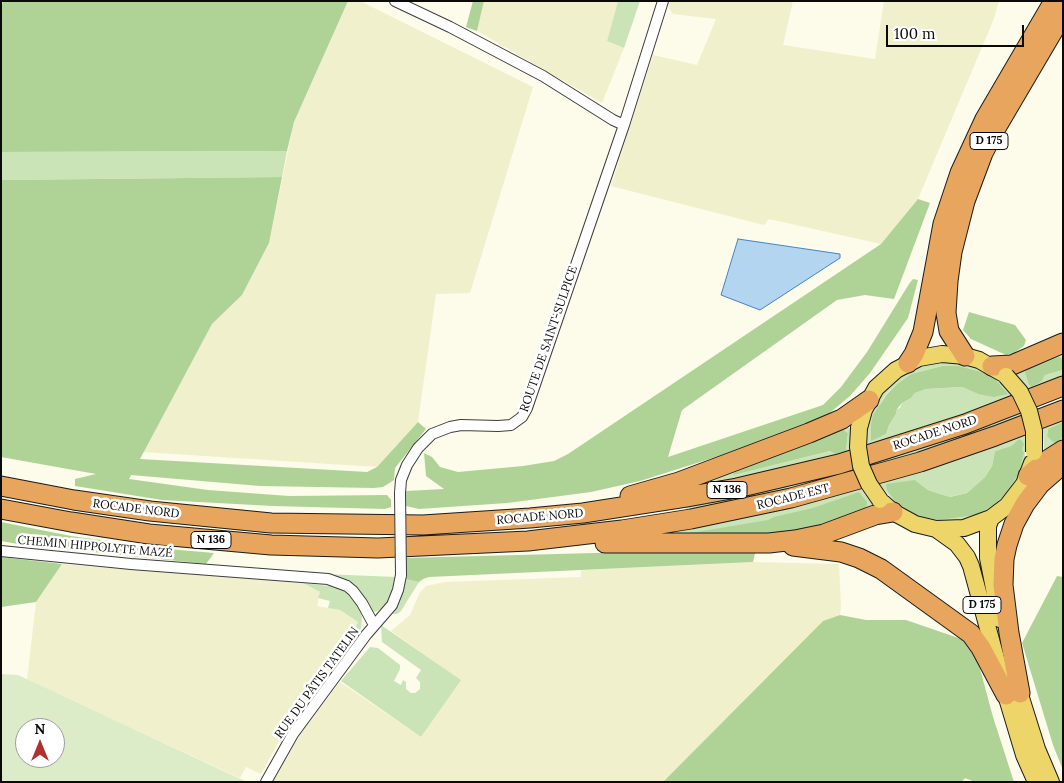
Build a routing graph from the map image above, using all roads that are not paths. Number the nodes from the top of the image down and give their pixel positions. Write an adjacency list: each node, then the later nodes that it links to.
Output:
1 (395, 1): 5 (street)
2 (663, 1): 5 (street, ROUTE DE SAINT-SULPICE)
3 (1054, 1): 8 (highway, D 175)
4 (1063, 14): 7 (highway, D 175)
5 (624, 125): 25 (street, ROUTE DE SAINT-SULPICE, bridge)
6 (1063, 344): 9 (highway)
7 (965, 356): 8 (main road); 9 (main road)
8 (908, 363): 11 (main road)
9 (999, 371): 15 (main road, bridge)
10 (1063, 386): 20 (highway, ROCADE NORD / N 136)
11 (869, 400): 17 (main road, bridge); 20 (highway)
12 (1063, 410): 23 (highway, ROCADE EST / N 136)
13 (1063, 450): 15 (highway)
14 (1063, 464): 26 (highway)
15 (1028, 476): 19 (main road)
16 (1, 486): 20 (highway, ROCADE NORD / N 136)
17 (886, 506): 21 (main road); 22 (highway)
18 (1, 509): 23 (highway, ROCADE NORD / N 136)
19 (991, 518): 21 (main road); 26 (main road, D 175)
20 (377, 525)
21 (936, 529): 26 (main road, D 175)
22 (769, 543): 23 (highway); 26 (highway)
23 (424, 547)
24 (1, 551): 25 (street, CHEMIN HIPPOLYTE MAZÉ)
25 (374, 625): 27 (street, RUE DU PÂTIS TATELIN)
26 (1013, 694): 28 (main road, D 175); 29 (main road, D 175)
27 (266, 782)
28 (1036, 782)
29 (1051, 782)

